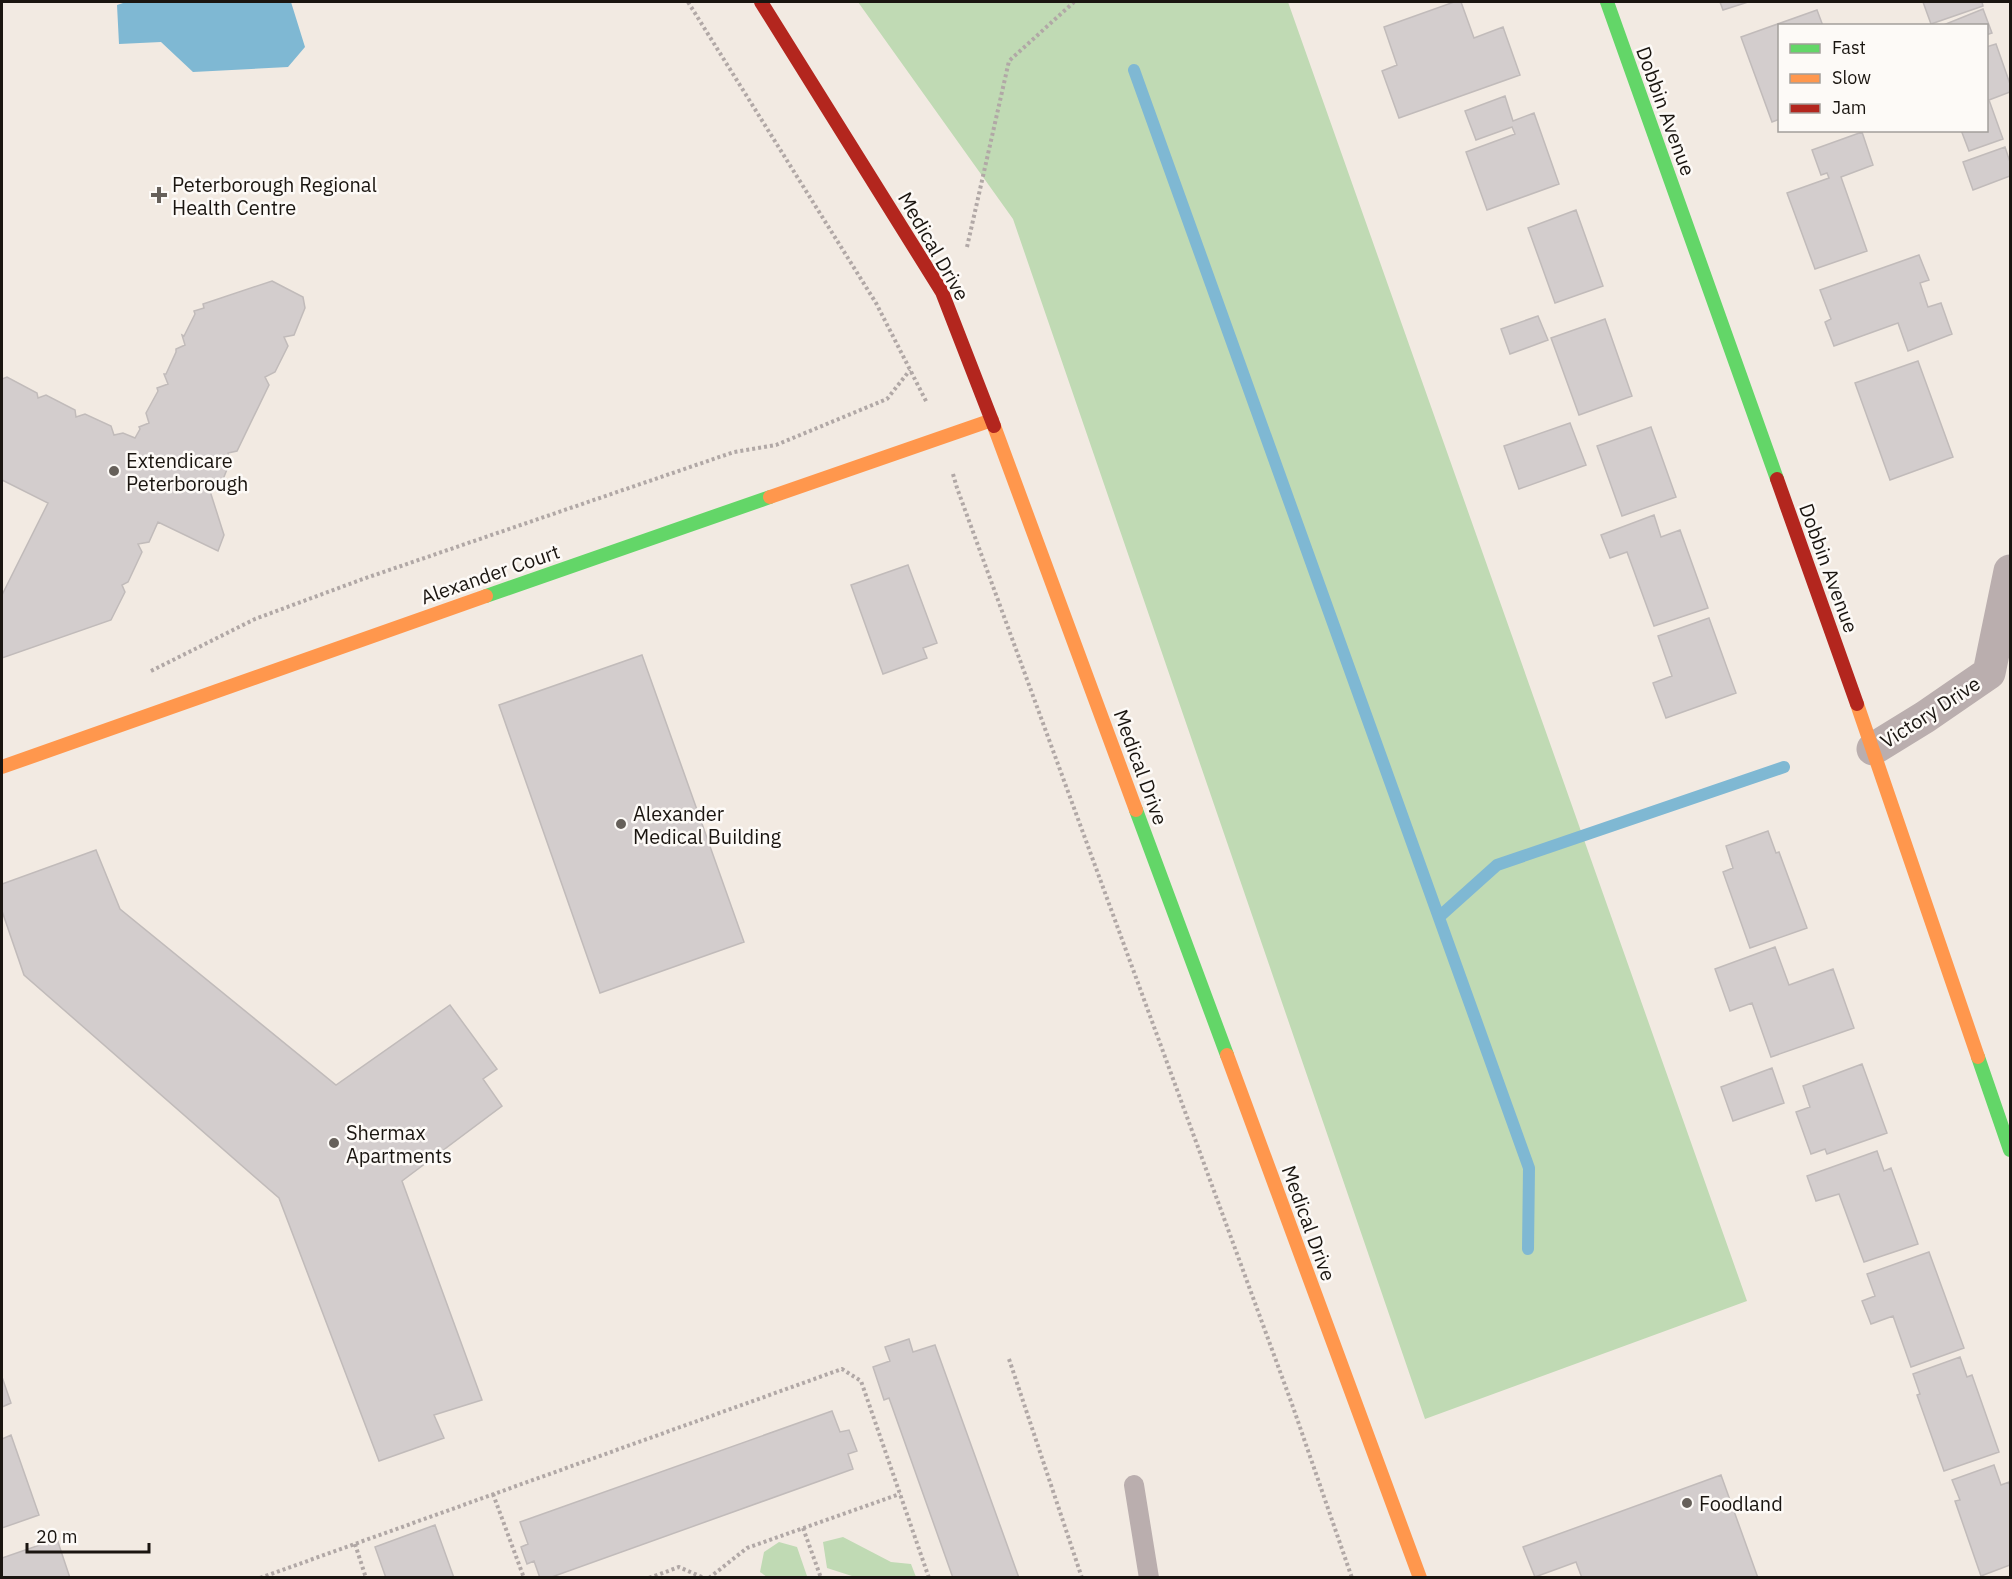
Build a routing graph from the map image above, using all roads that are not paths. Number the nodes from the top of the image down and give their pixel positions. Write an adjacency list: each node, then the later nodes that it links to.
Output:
1 (761, 2): 3 (street, Medical Drive)
2 (1607, 2): 5 (street, Dobbin Avenue)
3 (992, 420): 6 (street, Alexander Court); 10 (street, Medical Drive)
4 (2010, 571): 5 (street, Victory Drive)
5 (1873, 749): 7 (street, Dobbin Avenue)
6 (2, 767)
7 (2010, 1150)
8 (1134, 1485): 9 (lane)
9 (1149, 1578)
10 (1420, 1578)

